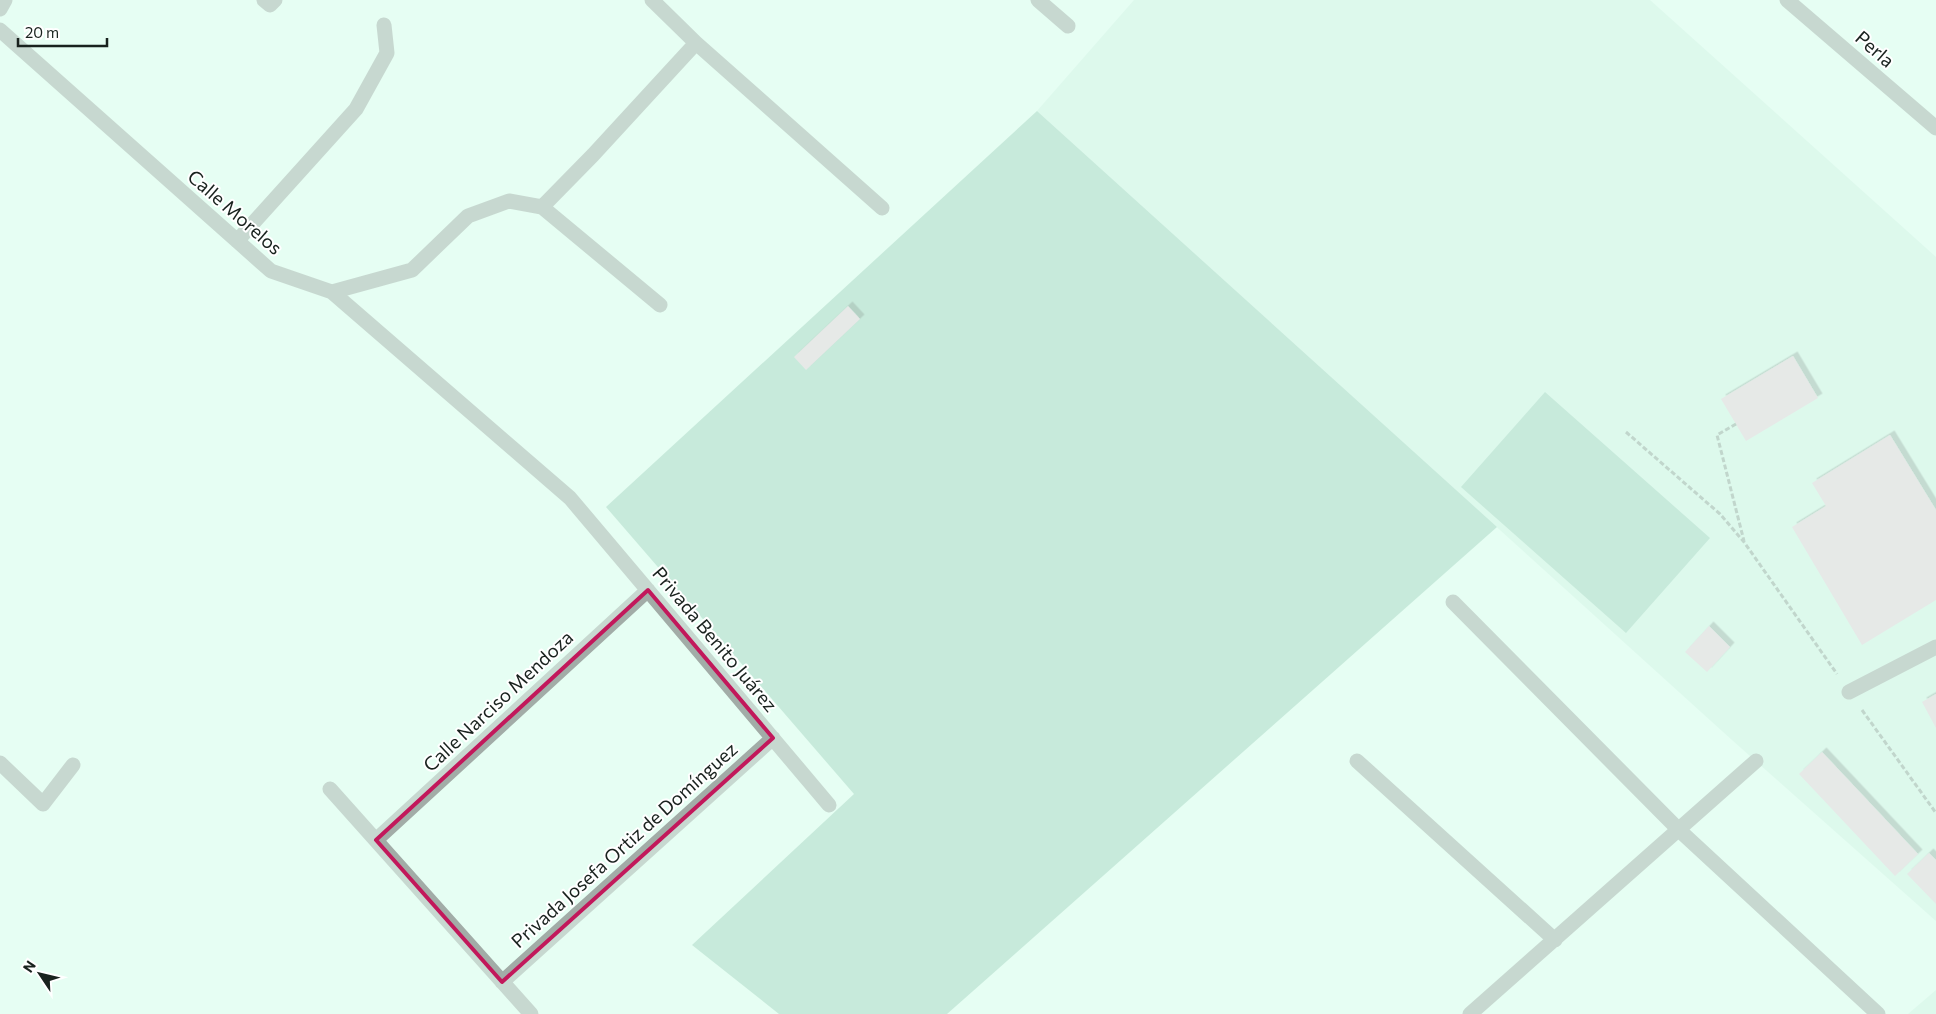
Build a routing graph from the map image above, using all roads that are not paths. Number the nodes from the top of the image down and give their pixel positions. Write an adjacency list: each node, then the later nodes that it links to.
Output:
1 (5, 0): 7 (street)
2 (264, 0): 3 (street)
3 (275, 0)
4 (652, 0): 11 (street)
5 (1038, 0): 9 (street)
6 (1787, 0): 12 (street, Perla)
7 (0, 9)
8 (384, 25): 15 (street)
9 (1068, 26)
10 (0, 30): 15 (street, Calle Morelos)
11 (696, 43): 13 (street); 14 (street)
12 (1936, 128)
13 (542, 206): 16 (street); 17 (street)
14 (882, 208)
15 (237, 242): 16 (street, Calle Morelos)
16 (332, 292): 18 (street, Calle Morelos)
17 (660, 305)
18 (570, 498): 19 (street, Privada Benito Juárez)
19 (648, 590): 23 (street, Privada Benito Juárez); 31 (street, Calle Narciso Mendoza)
20 (1453, 602): 30 (street)
21 (1936, 647): 22 (street)
22 (1849, 692)
23 (773, 738): 29 (street, Privada Benito Juárez); 33 (street, Privada Josefa Ortiz de Domínguez)
24 (1357, 761): 32 (street)
25 (1756, 761): 30 (street)
26 (0, 763): 27 (street)
27 (73, 765)
28 (330, 789): 31 (street)
29 (829, 805)
30 (1679, 830): 32 (street); 36 (street)
31 (376, 840): 33 (street)
32 (1554, 940): 35 (street)
33 (502, 982): 34 (street)
34 (531, 1014)
35 (1470, 1014)
36 (1878, 1014)

